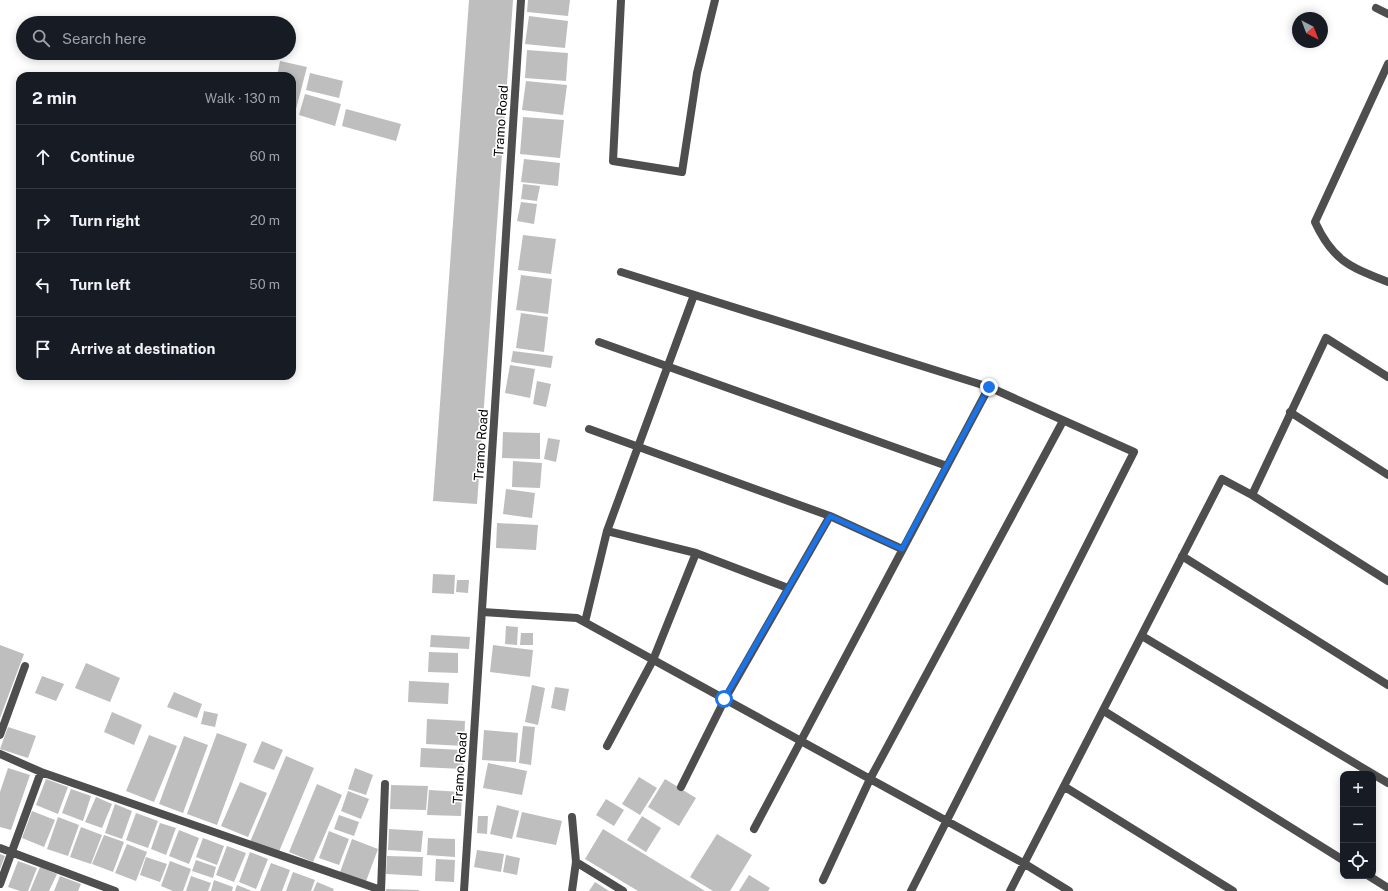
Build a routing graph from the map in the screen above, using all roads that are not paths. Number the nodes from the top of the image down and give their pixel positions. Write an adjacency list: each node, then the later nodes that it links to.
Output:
1 (521, 0): 28 (street, Tramo Road)
2 (621, 0): 3 (street)
3 (715, 0)
4 (1376, 8): 5 (street)
5 (1388, 14)
6 (1388, 64): 8 (street)
7 (621, 272): 9 (street)
8 (1388, 282)
9 (694, 295): 11 (street); 13 (street)
10 (599, 342): 11 (street)
11 (668, 367): 17 (street); 18 (street)
12 (1388, 377): 14 (street)
13 (989, 387): 15 (street); 18 (street)
14 (1290, 412): 19 (street); 20 (street)
15 (1063, 421): 41 (street); 47 (street)
16 (589, 429): 17 (street)
17 (638, 447): 21 (street); 22 (street)
18 (946, 466): 23 (street)
19 (1388, 475)
20 (1252, 495): 25 (street); 26 (street)
21 (830, 516): 23 (street); 27 (street)
22 (607, 531): 24 (street); 29 (street)
23 (902, 549): 37 (street)
24 (696, 553): 27 (street); 31 (street)
25 (1182, 556): 30 (street); 33 (street)
26 (1388, 581)
27 (788, 588): 34 (street)
28 (482, 612): 29 (street); 60 (street, Tramo Road)
29 (585, 622): 31 (street)
30 (1142, 636): 35 (street); 42 (street)
31 (653, 660): 34 (street); 38 (street)
32 (24, 666): 36 (street)
33 (1388, 685)
34 (724, 699): 37 (street); 45 (street)
35 (1104, 711): 44 (street); 51 (street)
36 (0, 735)
37 (801, 740): 41 (street); 48 (street)
38 (607, 746)
39 (0, 754): 40 (street)
40 (41, 772): 50 (street); 59 (street)
41 (870, 779): 47 (street); 55 (street)
42 (1388, 783)
43 (385, 784): 59 (street)
44 (1065, 786): 53 (street); 66 (street)
45 (681, 787)
46 (572, 817): 52 (street)
47 (947, 821): 53 (street); 63 (street)
48 (754, 829)
49 (0, 848): 50 (street)
50 (12, 852): 56 (street); 58 (street)
51 (1340, 858)
52 (576, 862): 61 (street); 62 (street)
53 (1026, 864): 64 (street); 65 (street)
54 (1373, 879): 57 (street)
55 (823, 880)
56 (0, 884)
57 (1388, 888)
58 (115, 891)
59 (381, 891)
60 (464, 891)
61 (572, 891)
62 (623, 891)
63 (911, 891)
64 (1010, 891)
65 (1069, 891)
66 (1233, 891)

